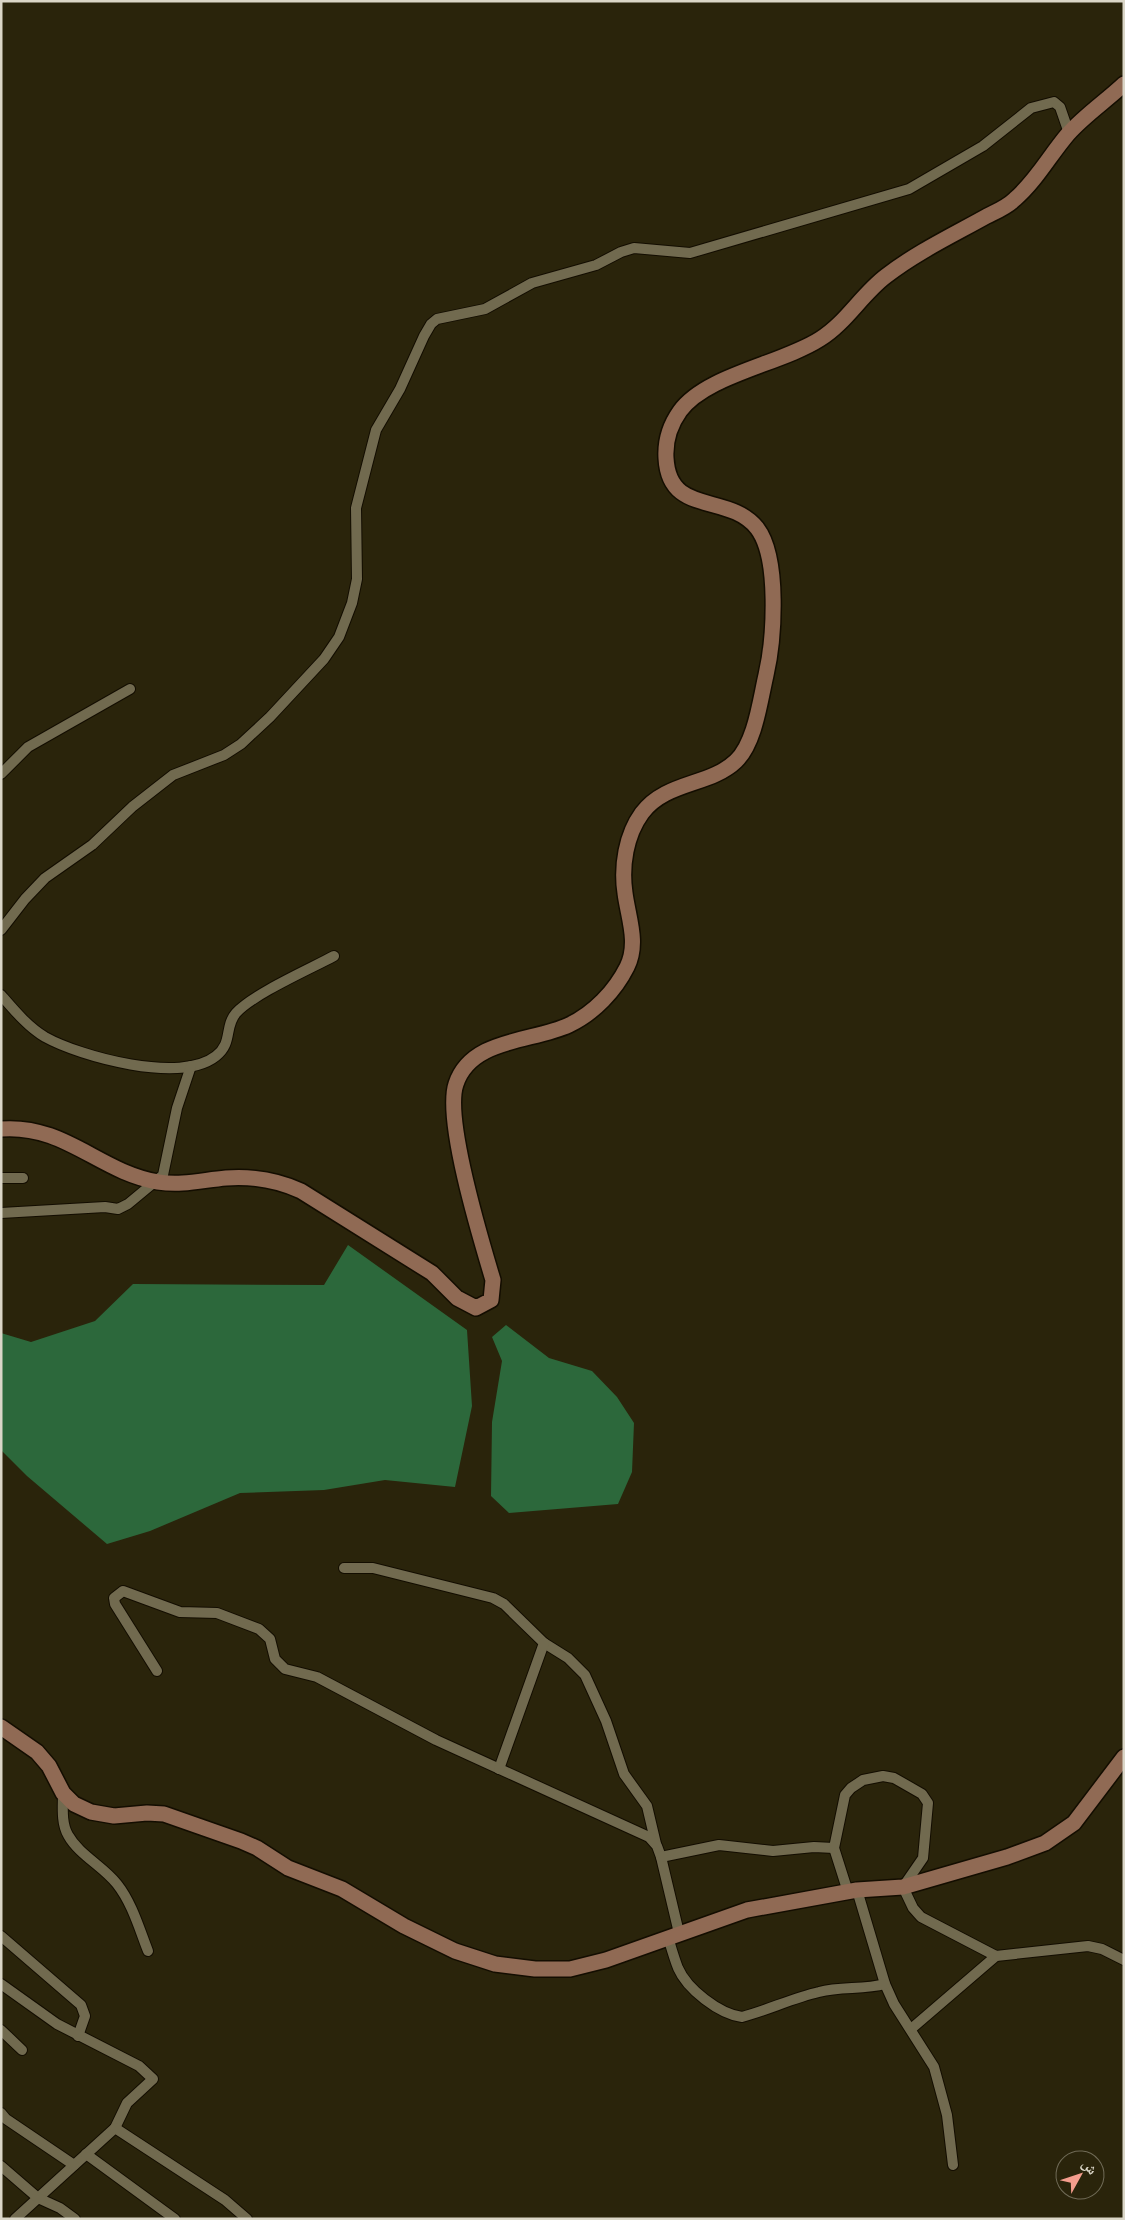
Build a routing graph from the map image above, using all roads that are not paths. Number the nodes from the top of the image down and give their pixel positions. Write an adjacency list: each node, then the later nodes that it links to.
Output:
1 (1124, 84): 2 (main road)
2 (1069, 133): 5 (street); 12 (main road)
3 (130, 689): 4 (street)
4 (1, 774)
5 (1, 930)
6 (334, 956): 8 (street)
7 (1, 995): 8 (street)
8 (191, 1066): 12 (street)
9 (1, 1129): 12 (main road)
10 (1, 1178): 11 (street)
11 (23, 1178)
12 (157, 1182): 13 (street)
13 (1, 1213)
14 (344, 1568): 15 (street)
15 (544, 1644): 19 (street); 21 (street)
16 (157, 1671): 19 (street)
17 (1, 1727): 20 (main road)
18 (1124, 1757): 24 (main road)
19 (499, 1769): 21 (street)
20 (63, 1793): 26 (main road); 28 (street)
21 (657, 1846): 23 (street)
22 (834, 1848): 23 (street); 24 (street); 25 (street)
23 (662, 1857): 26 (street)
24 (903, 1887): 25 (main road); 29 (street)
25 (852, 1891): 26 (main road); 32 (street)
26 (673, 1935): 32 (street)
27 (1, 1936): 35 (street)
28 (148, 1950)
29 (996, 1956): 30 (street); 33 (street)
30 (1124, 1960)
31 (1, 1984): 35 (street)
32 (885, 1984): 33 (street)
33 (911, 2029): 41 (street)
34 (1, 2030): 36 (street)
35 (78, 2036): 38 (street)
36 (22, 2050)
37 (1, 2113): 40 (street)
38 (115, 2128): 39 (street); 47 (street)
39 (86, 2154): 40 (street); 46 (street)
40 (74, 2165): 43 (street)
41 (953, 2165)
42 (1, 2166): 43 (street)
43 (38, 2198): 44 (street); 45 (street)
44 (15, 2219)
45 (75, 2219)
46 (175, 2219)
47 (247, 2219)

